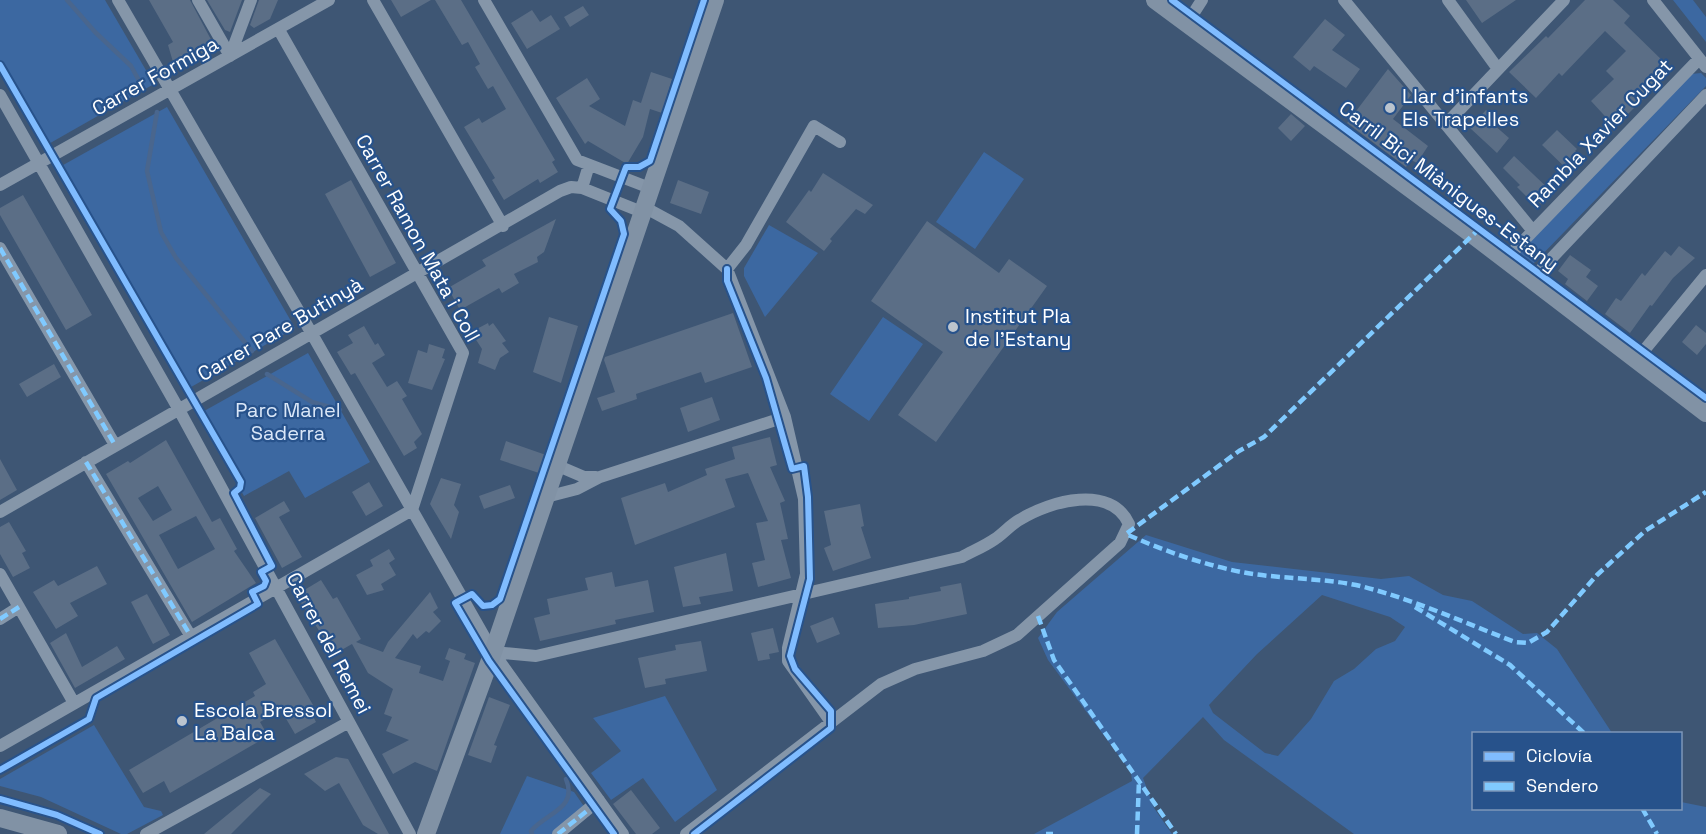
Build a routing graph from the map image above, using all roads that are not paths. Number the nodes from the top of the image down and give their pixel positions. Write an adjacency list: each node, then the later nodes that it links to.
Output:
1 (117, 0): 19 (street)
2 (198, 0): 16 (street)
3 (251, 0): 16 (street)
4 (329, 0): 15 (street, Carrer Formiga)
5 (373, 0): 30 (street)
6 (483, 0): 25 (street)
7 (715, 0): 28 (street)
8 (1155, 0): 14 (street)
9 (1202, 0): 14 (street)
10 (1344, 0): 22 (street)
11 (1448, 0): 18 (street)
12 (1564, 0): 18 (street)
13 (1653, 0): 17 (street)
14 (1186, 25): 33 (street)
15 (279, 30): 16 (street, Carrer Formiga); 35 (street, Carrer Ramon Mata i Coll)
16 (230, 56): 19 (street, Carrer Formiga)
17 (1703, 63): 31 (street, Rambla Xavier Cugat)
18 (1498, 69): 22 (street)
19 (170, 90): 24 (street, Carrer Formiga); 38 (street)
20 (0, 94): 24 (street, Carrer del Remei)
21 (1706, 95): 37 (street)
22 (1447, 123): 31 (street)
23 (840, 142): 34 (street)
24 (40, 163): 26 (street, Carrer Formiga); 40 (street, Carrer del Remei)
25 (589, 165): 27 (street); 28 (street)
26 (0, 185)
27 (582, 188): 29 (street); 30 (street, Carrer Pare Butinyà)
28 (650, 188): 29 (street)
29 (643, 210): 34 (street); 45 (street)
30 (503, 226): 35 (street, Carrer Pare Butinyà)
31 (1533, 231): 33 (street, Rambla Xavier Cugat)
32 (0, 248): 43 (street)
33 (1505, 260): 37 (street)
34 (727, 269): 42 (street)
35 (418, 273): 38 (street, Carrer Pare Butinyà); 48 (street, Carrer Ramon Mata i Coll)
36 (1706, 275): 39 (street)
37 (1531, 280): 39 (street)
38 (312, 334): 40 (street, Carrer Pare Butinyà); 48 (street)
39 (1637, 359): 41 (street)
40 (178, 408): 43 (street, Carrer Pare Butinyà); 51 (street, Carrer del Remei)
41 (1706, 413)
42 (785, 417): 46 (street); 52 (street)
43 (115, 445): 44 (street, Carrer Pare Butinyà)
44 (86, 462): 49 (street, Carrer Pare Butinyà); 55 (street)
45 (556, 465): 46 (street); 47 (street)
46 (600, 477): 47 (street)
47 (546, 497): 56 (street)
48 (412, 510): 51 (street); 56 (street)
49 (0, 512)
50 (0, 574): 53 (street)
51 (277, 587): 55 (street); 58 (street, Carrer del Remei)
52 (800, 595): 56 (street); 59 (street); 59 (street)
53 (19, 608): 54 (street); 57 (street)
54 (0, 619)
55 (190, 636): 57 (street)
56 (493, 652): 61 (street); 66 (street)
57 (74, 703): 60 (street)
58 (349, 722): 64 (street); 65 (street, Carrer del Remei)
59 (831, 722): 69 (street)
60 (0, 746)
61 (598, 800): 67 (street); 68 (street)
62 (0, 818): 63 (street)
63 (58, 834)
64 (146, 834)
65 (410, 834)
66 (426, 834)
67 (558, 834)
68 (623, 834)
69 (686, 834)

